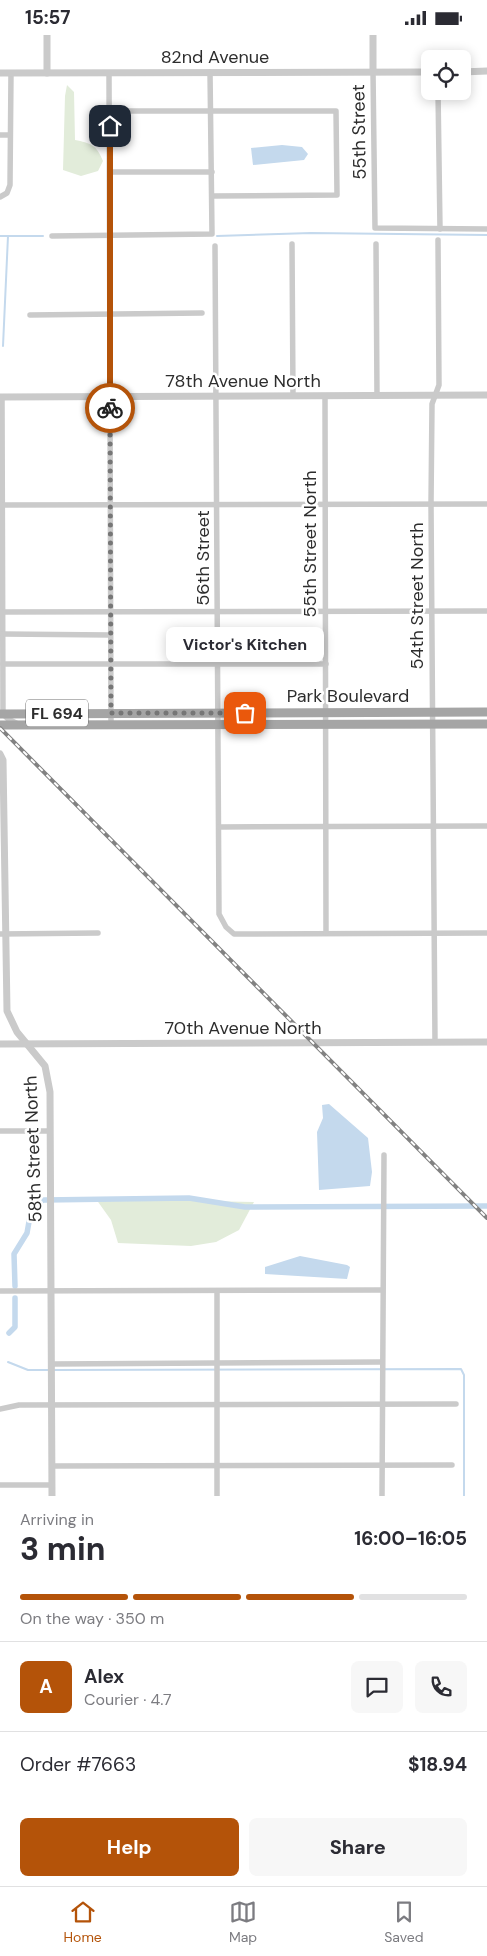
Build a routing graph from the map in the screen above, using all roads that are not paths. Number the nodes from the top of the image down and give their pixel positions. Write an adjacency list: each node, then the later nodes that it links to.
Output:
1 (47, 35): 10 (street)
2 (373, 35): 6 (street, 55th Street)
3 (471, 71): 4 (street)
4 (487, 71)
5 (210, 72): 6 (street, 82nd Avenue); 11 (street, 82nd Avenue); 13 (street)
6 (373, 72): 7 (street, 82nd Avenue); 21 (street, 55th Street)
7 (421, 72)
8 (0, 73): 9 (street, 82nd Avenue)
9 (11, 73): 10 (street, 82nd Avenue); 16 (street)
10 (47, 73): 11 (street, 82nd Avenue)
11 (110, 73): 14 (street)
12 (438, 100): 21 (street)
13 (211, 110): 14 (street); 18 (street); 19 (street)
14 (110, 111): 17 (street)
15 (0, 135): 16 (street)
16 (10, 135): 20 (street)
17 (110, 172): 18 (street); 24 (street)
18 (212, 172): 19 (street)
19 (212, 195): 24 (street)
20 (0, 197)
21 (440, 229): 22 (street)
22 (487, 229)
23 (52, 235): 24 (street)
24 (110, 236): 30 (street)
25 (438, 240): 38 (street, 54th Street North)
26 (292, 244): 35 (street)
27 (376, 244): 37 (street)
28 (215, 246): 34 (street, 56th Street)
29 (202, 313): 30 (street)
30 (110, 314): 31 (street); 33 (street)
31 (30, 315)
32 (487, 395): 38 (street, 78th Avenue North)
33 (110, 396): 34 (street, 78th Avenue North); 39 (street, 78th Avenue North); 45 (street)
34 (217, 396): 35 (street, 78th Avenue North); 40 (street, 56th Street)
35 (293, 396): 36 (street, 78th Avenue North)
36 (326, 396): 37 (street, 78th Avenue North); 41 (street, 55th Street North)
37 (377, 396): 38 (street, 78th Avenue North)
38 (436, 396): 42 (street, 54th Street North)
39 (1, 397): 44 (street)
40 (218, 504): 41 (street); 45 (street); 51 (street, 56th Street)
41 (325, 504): 42 (street); 46 (street, 55th Street North)
42 (431, 504): 43 (street); 47 (street, 54th Street North)
43 (487, 504)
44 (1, 505): 45 (street); 49 (street)
45 (110, 505): 50 (street)
46 (325, 611): 47 (street); 51 (street); 56 (street, 55th Street North)
47 (433, 611): 48 (street); 63 (street, 54th Street North)
48 (487, 611)
49 (1, 612): 50 (street); 52 (street)
50 (110, 612): 51 (street); 53 (street)
51 (219, 612): 57 (street, 56th Street)
52 (3, 634): 53 (street); 54 (street)
53 (110, 635): 55 (street)
54 (3, 664): 55 (street); 58 (street)
55 (111, 664): 57 (street); 60 (street)
56 (326, 664): 57 (street); 62 (street, 55th Street North)
57 (218, 665): 61 (street, 56th Street)
58 (2, 709): 60 (main road, Park Boulevard / FL 694); 68 (street)
59 (487, 712): 63 (main road, Park Boulevard / FL 694)
60 (111, 713): 61 (main road, Park Boulevard / FL 694); 69 (street)
61 (218, 713): 62 (main road, Park Boulevard / FL 694); 70 (street, 56th Street)
62 (326, 713): 63 (main road, Park Boulevard / FL 694); 64 (street, 55th Street North)
63 (432, 713): 65 (street, 54th Street North)
64 (326, 724): 65 (main road, Park Boulevard / FL 694); 70 (main road, Park Boulevard / FL 694); 72 (street, 55th Street North)
65 (432, 724): 66 (main road, Park Boulevard / FL 694); 73 (street, 54th Street North)
66 (487, 724)
67 (0, 725): 68 (main road, Park Boulevard / FL 694)
68 (22, 725): 69 (main road, Park Boulevard / FL 694)
69 (111, 725): 70 (main road, Park Boulevard / FL 694)
70 (218, 725): 76 (street, 56th Street)
71 (0, 754): 75 (street, 58th Street North)
72 (326, 826): 73 (street); 76 (street); 78 (street, 55th Street North)
73 (434, 826): 74 (street); 79 (street, 54th Street North)
74 (487, 826)
75 (2, 827): 81 (street, 58th Street North)
76 (219, 827): 78 (street, 56th Street)
77 (98, 933): 81 (street)
78 (326, 933): 79 (street)
79 (434, 933): 80 (street); 82 (street, 54th Street North)
80 (487, 933)
81 (2, 934): 85 (street, 58th Street North)
82 (435, 1042): 83 (street, 70th Avenue North); 85 (street, 70th Avenue North)
83 (487, 1042)
84 (0, 1044): 85 (street, 70th Avenue North)
85 (27, 1044): 87 (street, 58th Street North)
86 (0, 1131): 87 (street)
87 (50, 1131): 91 (street, 58th Street North)
88 (384, 1155): 89 (street)
89 (382, 1290): 92 (street); 93 (street)
90 (0, 1291): 91 (street)
91 (51, 1291): 92 (street); 94 (street, 58th Street North)
92 (217, 1291): 95 (street)
93 (382, 1364): 95 (street); 96 (street)
94 (52, 1365): 95 (street); 98 (street, 58th Street North)
95 (217, 1368): 99 (street)
96 (382, 1404): 97 (street); 99 (street); 101 (street)
97 (456, 1404)
98 (52, 1405): 99 (street); 100 (street); 104 (street, 58th Street North)
99 (217, 1405): 103 (street)
100 (0, 1409)
101 (382, 1465): 102 (street); 103 (street); 109 (street)
102 (452, 1465)
103 (217, 1466): 104 (street); 108 (street)
104 (52, 1467): 106 (street, 58th Street North)
105 (0, 1485): 106 (street)
106 (52, 1485): 107 (street, 58th Street North)
107 (52, 1496)
108 (217, 1496)
109 (382, 1496)

